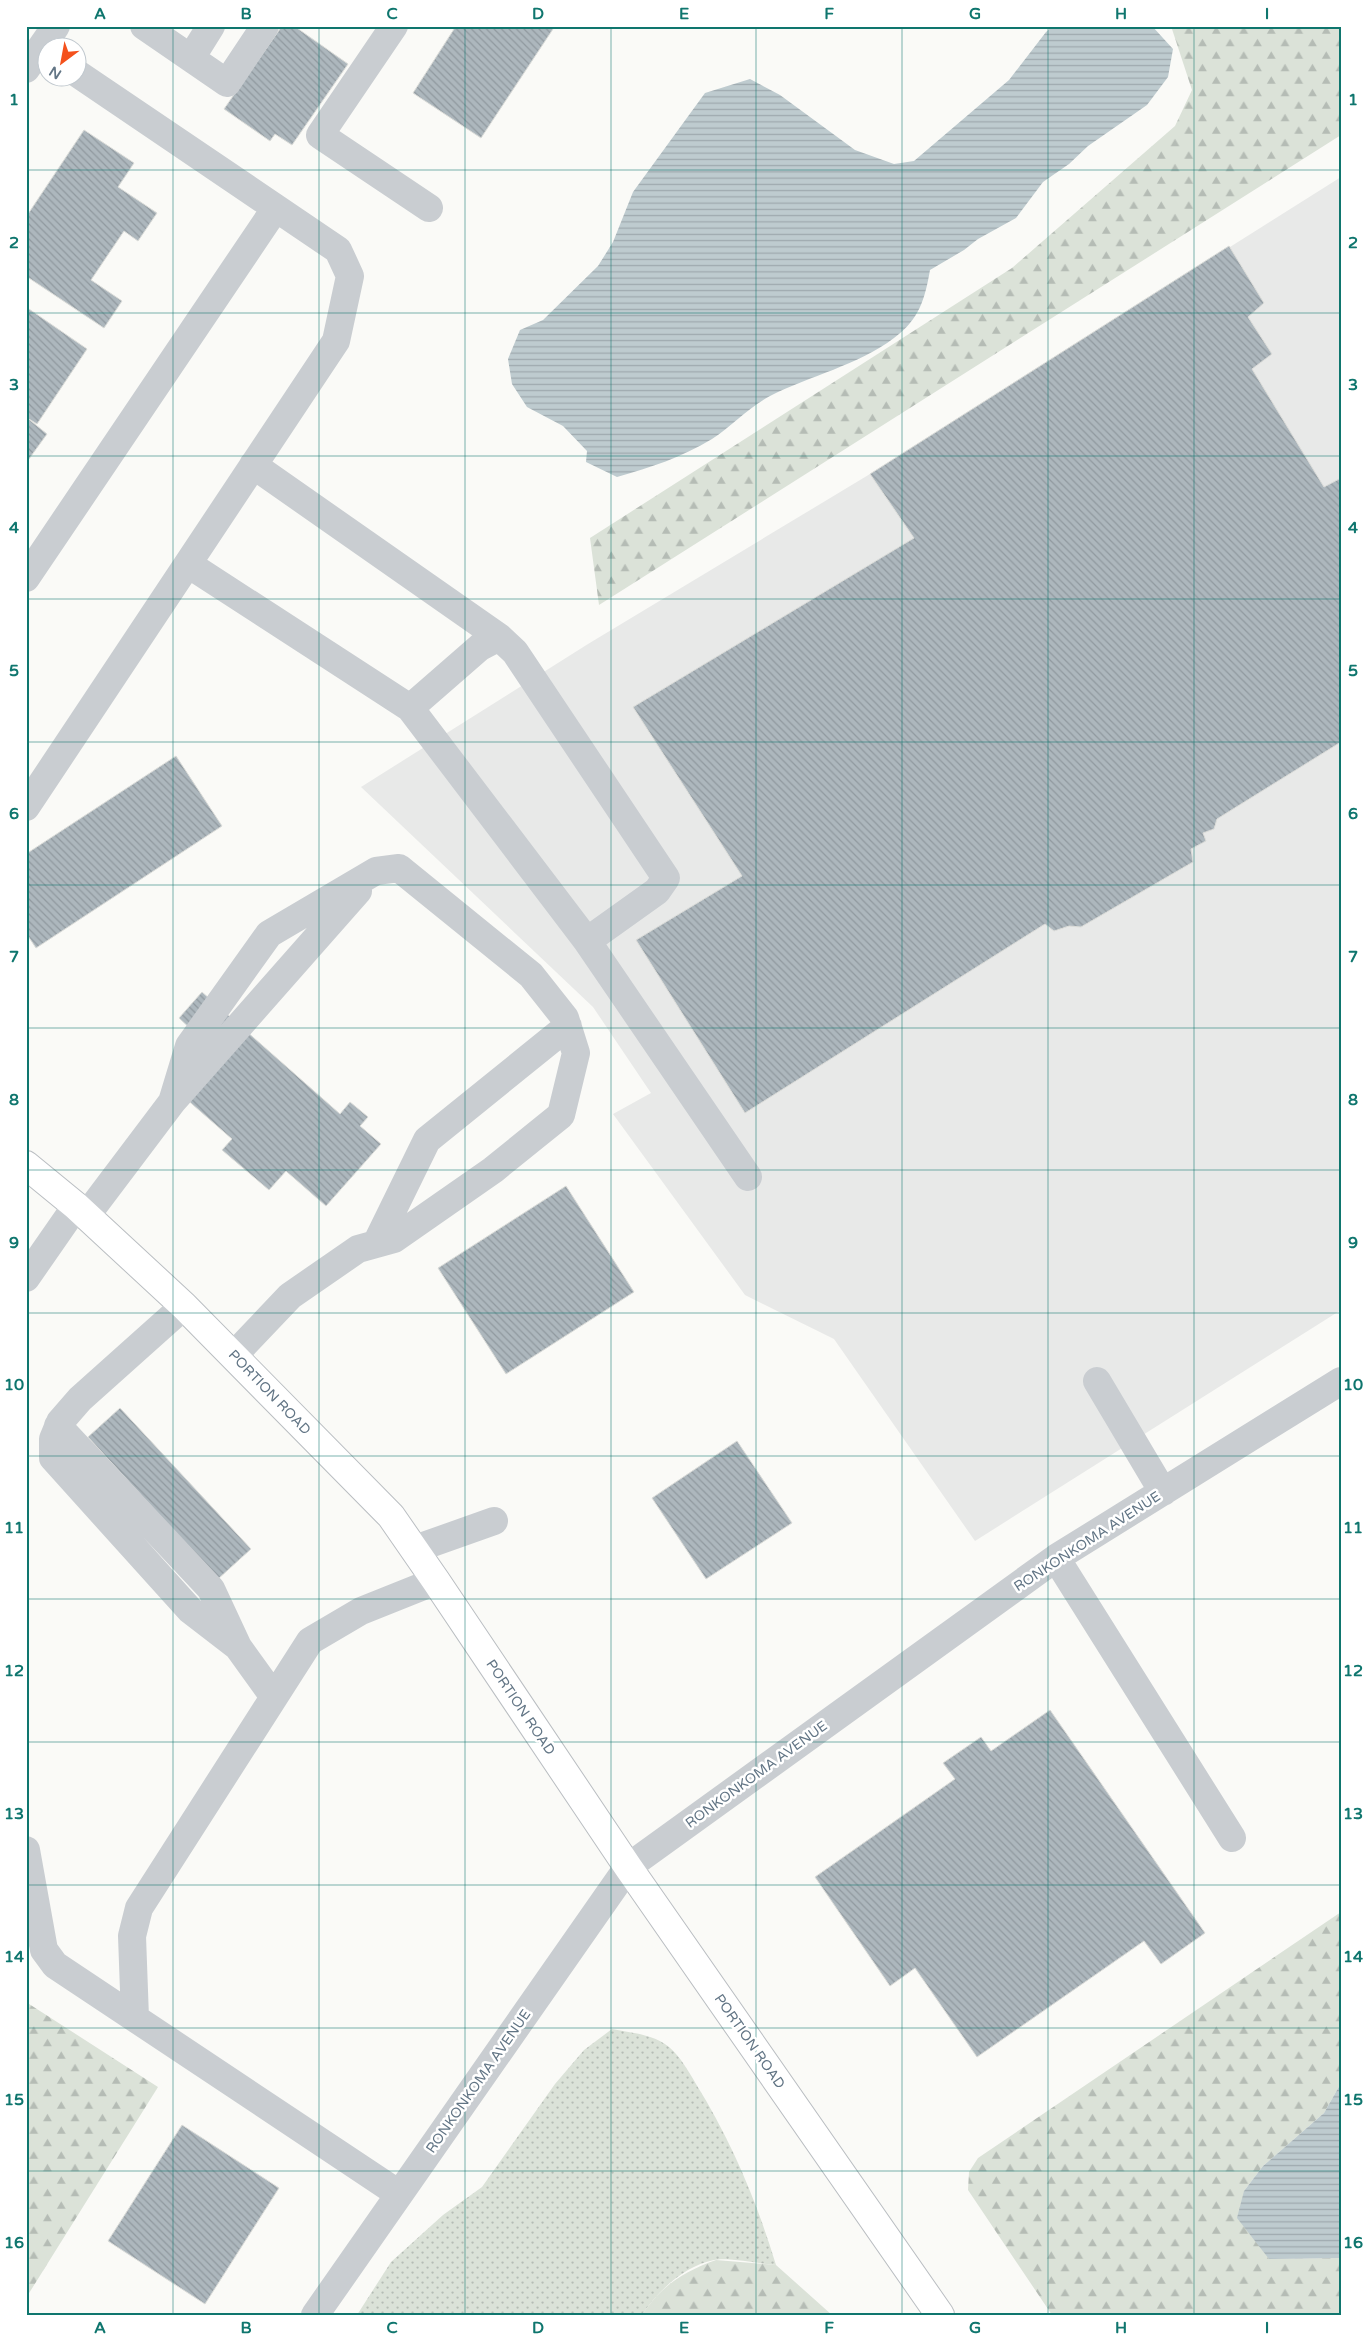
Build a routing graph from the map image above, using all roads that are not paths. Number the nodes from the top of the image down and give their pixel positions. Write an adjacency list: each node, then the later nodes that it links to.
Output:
1 (56, 26): 6 (street)
2 (211, 26): 7 (street)
3 (265, 26): 7 (street)
4 (394, 26): 9 (street)
5 (149, 28): 7 (street)
6 (49, 38)
7 (191, 58)
8 (88, 81): 10 (street)
9 (428, 208)
10 (275, 209): 11 (street); 13 (street)
11 (253, 465): 12 (street); 14 (street)
12 (188, 564): 15 (street); 16 (street)
13 (27, 575)
14 (499, 637): 15 (street); 18 (street)
15 (410, 708): 18 (street)
16 (26, 807)
17 (376, 871): 19 (street); 20 (street); 20 (street)
18 (587, 941): 22 (street)
19 (568, 1026): 24 (street); 24 (street)
20 (172, 1102): 23 (street)
21 (26, 1165): 23 (main road, PORTION ROAD)
22 (748, 1177)
23 (81, 1211): 25 (street); 26 (main road, PORTION ROAD)
24 (385, 1241): 27 (street)
25 (26, 1278)
26 (184, 1306): 27 (main road, PORTION ROAD); 35 (street)
27 (234, 1355): 32 (main road, PORTION ROAD)
28 (1097, 1381): 30 (street)
29 (1341, 1382): 30 (street, RONKONKOMA AVENUE)
30 (1163, 1492): 33 (street, RONKONKOMA AVENUE)
31 (494, 1521): 32 (street)
32 (415, 1549): 34 (main road, PORTION ROAD)
33 (1056, 1558): 36 (street); 38 (street, RONKONKOMA AVENUE)
34 (436, 1581): 35 (street); 38 (main road, PORTION ROAD)
35 (274, 1697): 40 (street)
36 (1232, 1838)
37 (27, 1855): 39 (street)
38 (628, 1867): 41 (street, RONKONKOMA AVENUE); 43 (main road, PORTION ROAD)
39 (35, 1946): 40 (street)
40 (135, 2018): 41 (street)
41 (399, 2194): 42 (street, RONKONKOMA AVENUE)
42 (315, 2315)
43 (940, 2315)

